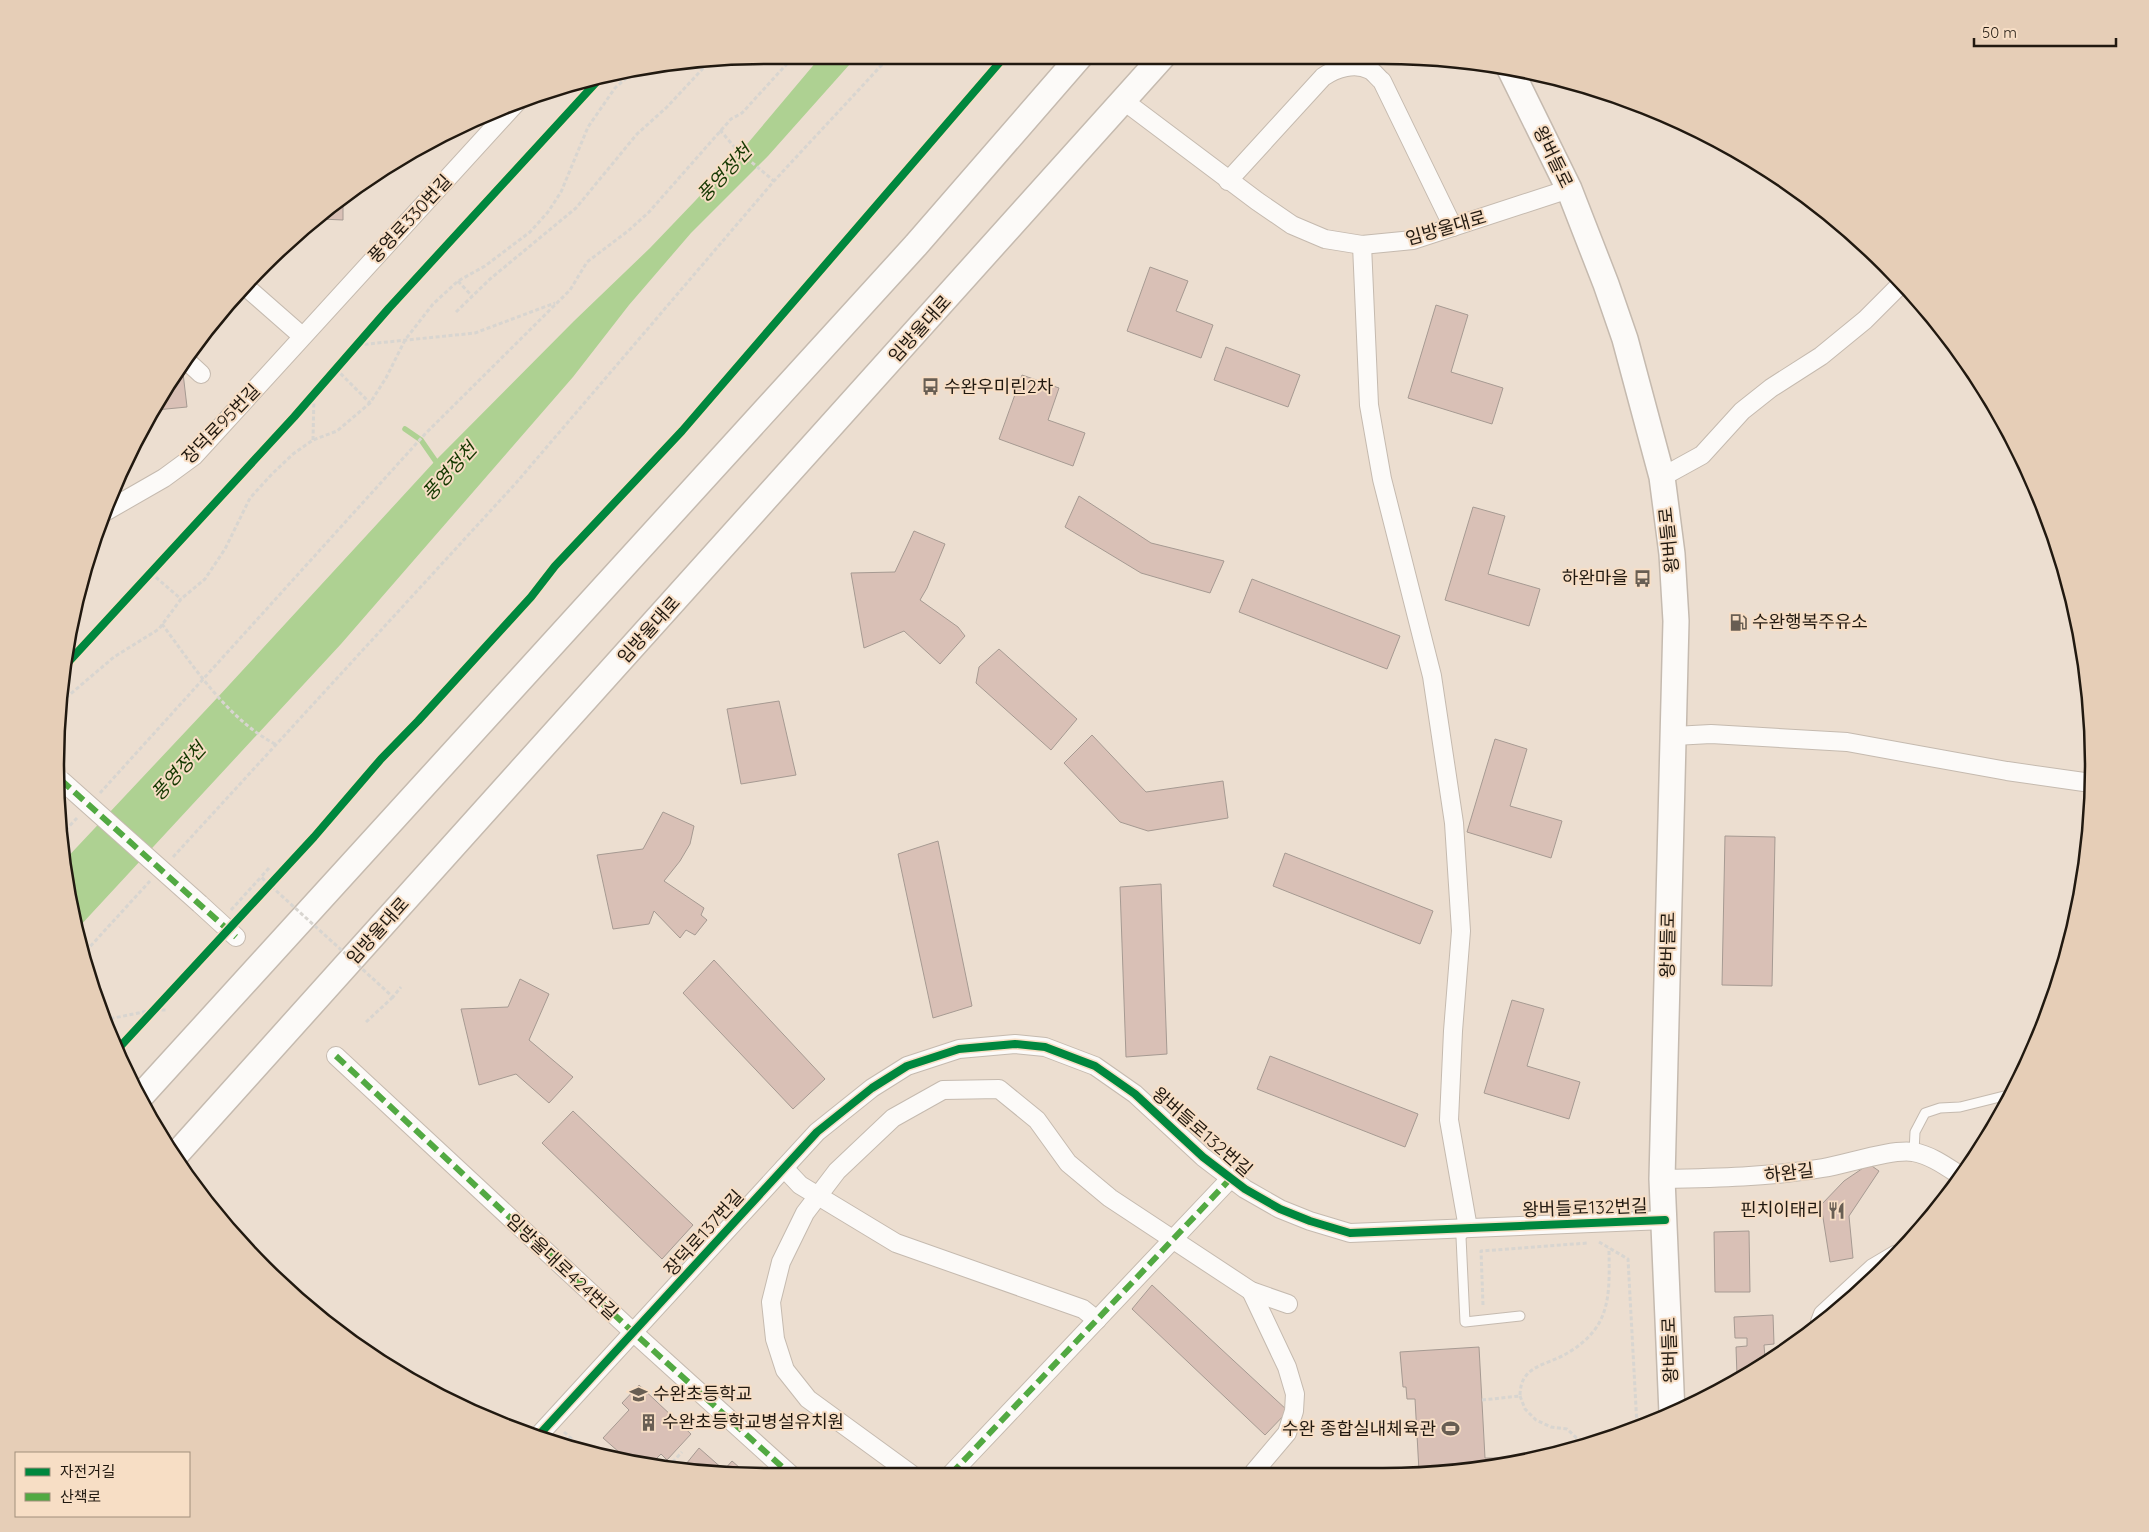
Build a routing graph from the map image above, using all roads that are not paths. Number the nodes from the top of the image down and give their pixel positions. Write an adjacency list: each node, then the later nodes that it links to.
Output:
1 (1073, 64): 23 (main road)
2 (1156, 64): 4 (main road, 임방울대로)
3 (1513, 76): 7 (main road, 왕버들로)
4 (1124, 101): 6 (street, 임방울대로); 25 (main road, 임방울대로)
5 (507, 113): 12 (street, 풍영로330번길)
6 (1228, 181): 8 (street); 9 (street, 임방울대로)
7 (1569, 189): 8 (street, 임방울대로); 15 (main road, 왕버들로)
8 (1453, 227): 9 (street, 임방울대로)
9 (1362, 245): 33 (street)
10 (1897, 288): 15 (street)
11 (250, 290): 12 (street)
12 (302, 336): 16 (street, 장덕로95번길)
13 (190, 364): 14 (street)
14 (201, 374)
15 (1662, 477): 17 (main road, 왕버들로)
16 (113, 507)
17 (1674, 736): 18 (street); 30 (main road, 왕버들로)
18 (2085, 782)
19 (64, 783): 20 (street, bridge)
20 (236, 937)
21 (336, 1056): 41 (street, 임방울대로424번길)
22 (907, 1066): 27 (street, 장덕로137번길); 29 (street, 왕버들로132번길)
23 (144, 1092)
24 (2002, 1096): 26 (lane)
25 (179, 1152)
26 (1914, 1152): 28 (street, 하완길); 30 (street, 하완길)
27 (784, 1168): 31 (street); 41 (street, 장덕로137번길)
28 (1955, 1173)
29 (1231, 1178): 33 (street, 왕버들로132번길); 34 (street)
30 (1662, 1179): 32 (main road, 왕버들로)
31 (818, 1196): 34 (street); 40 (street); 45 (street)
32 (1665, 1220): 33 (street, 왕버들로132번길); 42 (main road, 왕버들로)
33 (1468, 1228): 39 (lane)
34 (1174, 1239): 36 (street); 40 (street)
35 (1878, 1265): 38 (street)
36 (1251, 1290): 37 (street); 47 (street)
37 (1288, 1304)
38 (1833, 1305)
39 (1520, 1316)
40 (1097, 1320): 46 (street)
41 (634, 1333): 43 (street, 장덕로137번길); 44 (street, 임방울대로424번길)
42 (1672, 1406)
43 (542, 1432)
44 (783, 1468)
45 (904, 1468)
46 (957, 1468)
47 (1257, 1468)

